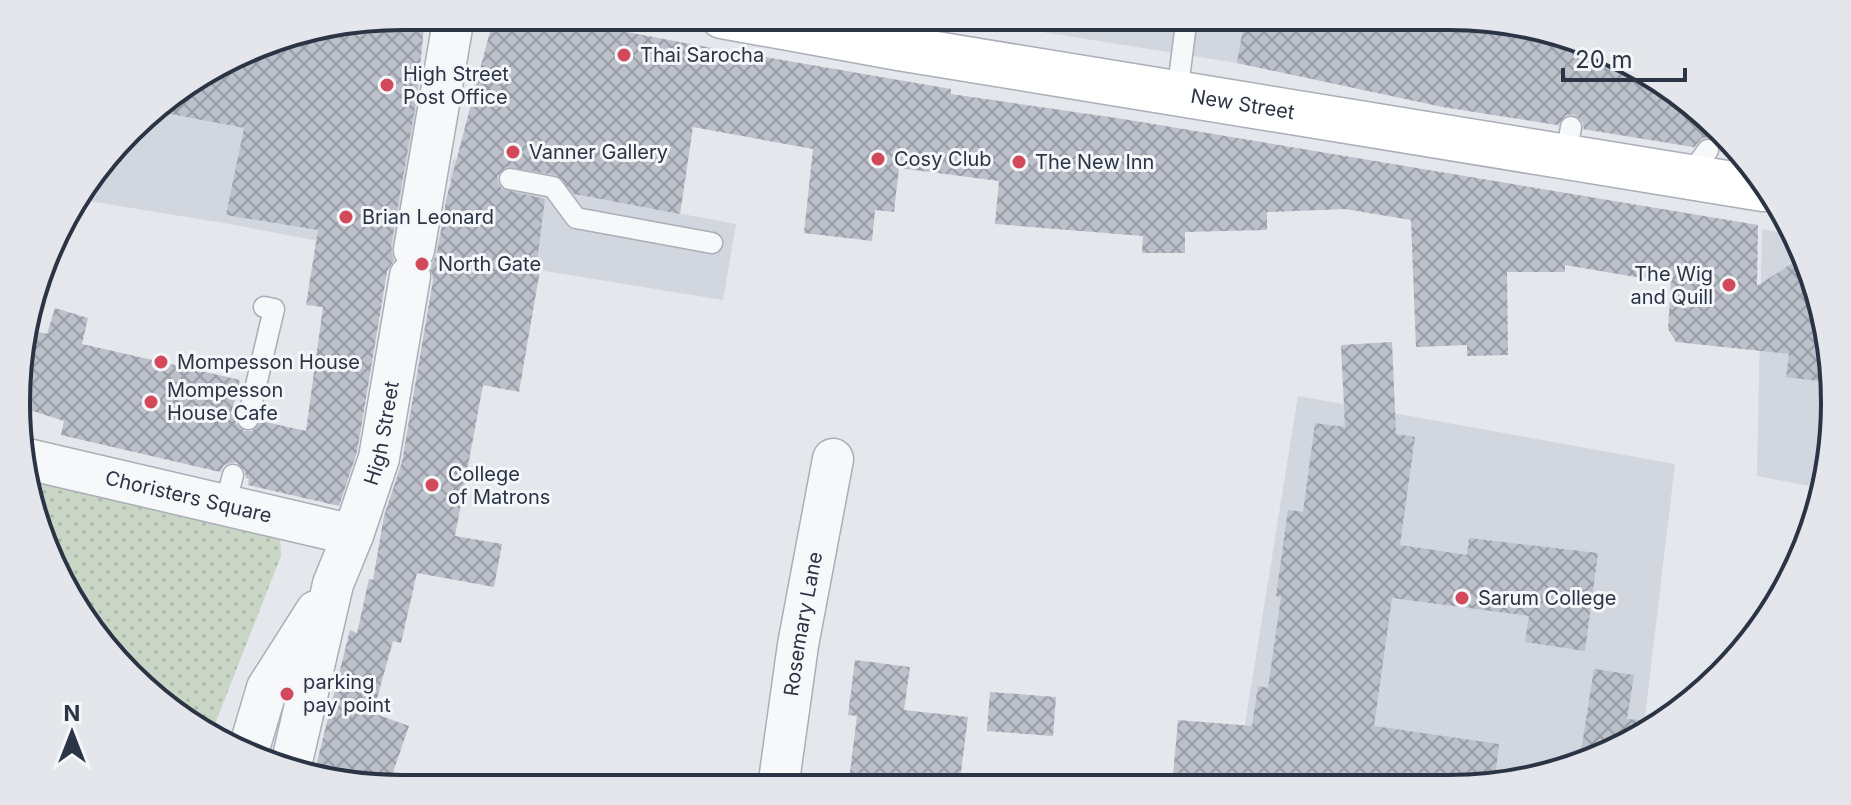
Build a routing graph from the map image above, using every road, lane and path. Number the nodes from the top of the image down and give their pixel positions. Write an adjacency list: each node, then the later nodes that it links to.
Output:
1 (453, 30): 12 (street, High Street)
2 (804, 30): 4 (street, New Street)
3 (1185, 30): 4 (lane)
4 (1177, 94): 5 (street, New Street)
5 (1745, 178)
6 (510, 179): 7 (lane)
7 (712, 243)
8 (264, 307): 9 (lane)
9 (248, 419)
10 (833, 459): 16 (street, Rosemary Lane)
11 (34, 460): 12 (street, Choristers Square)
12 (353, 535): 13 (street, High Street)
13 (333, 584): 14 (street); 15 (street)
14 (251, 743)
15 (293, 758)
16 (780, 775)

